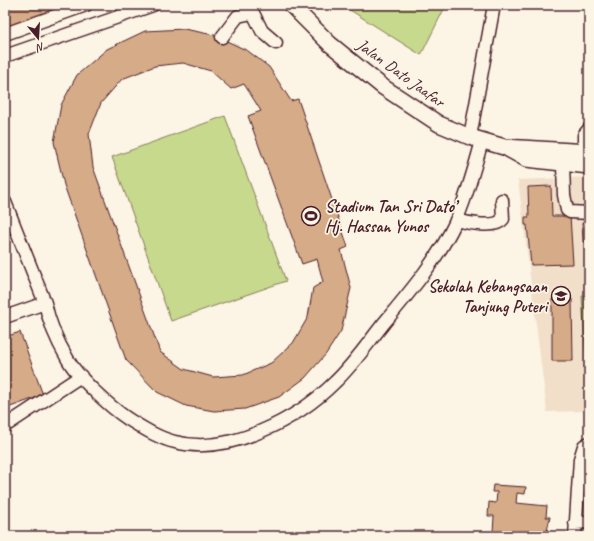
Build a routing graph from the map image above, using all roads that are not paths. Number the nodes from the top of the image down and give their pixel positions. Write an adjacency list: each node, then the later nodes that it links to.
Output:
1 (86, 5): 6 (street)
2 (153, 5): 9 (street)
3 (291, 5): 11 (main road, Jalan Dato Jaafar)
4 (494, 5): 11 (street)
5 (250, 9): 7 (street); 8 (street)
6 (5, 34)
7 (222, 36)
8 (276, 43)
9 (5, 56)
10 (589, 129): 13 (street)
11 (476, 139): 12 (main road, Jalan Dato Jaafar); 18 (street)
12 (504, 147): 13 (main road, Jalan Dato Jaafar); 14 (main road, Jalan Dato Jaafar)
13 (587, 157): 14 (main road, Jalan Dato Jaafar)
14 (563, 164): 17 (street)
15 (502, 200): 18 (street)
16 (5, 202): 19 (street)
17 (589, 213)
18 (456, 220): 21 (street)
19 (45, 303): 20 (street); 21 (street)
20 (5, 317)
21 (81, 376): 22 (street)
22 (5, 426)
23 (589, 443): 25 (street)
24 (589, 522): 25 (street)
25 (575, 523): 26 (street)
26 (575, 536)

